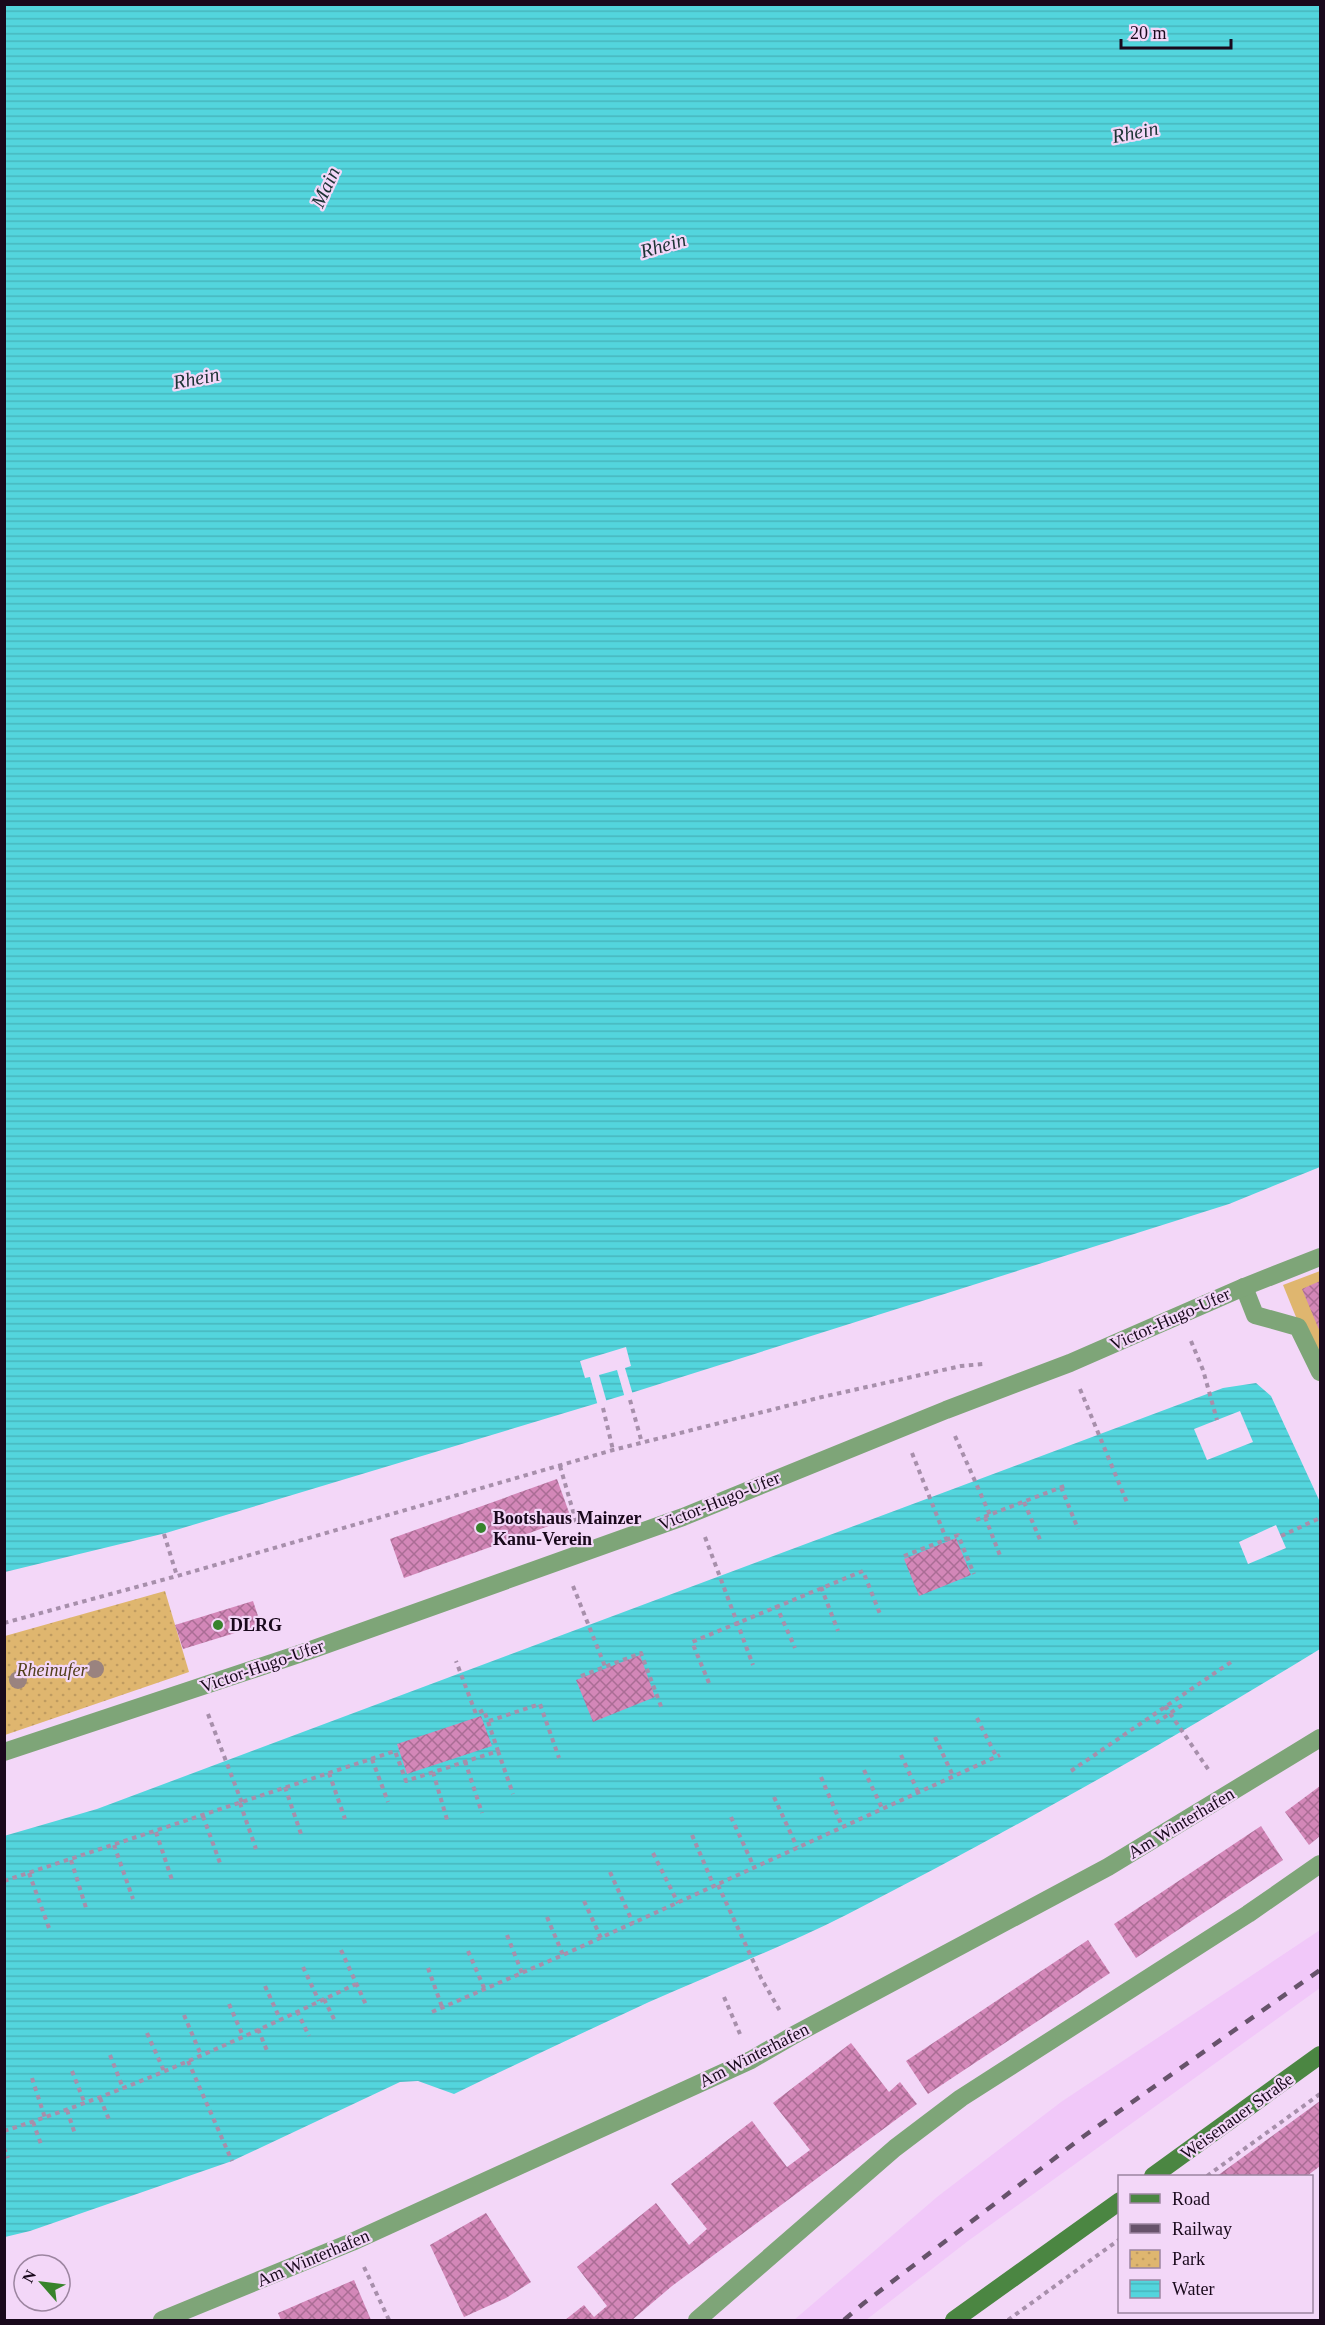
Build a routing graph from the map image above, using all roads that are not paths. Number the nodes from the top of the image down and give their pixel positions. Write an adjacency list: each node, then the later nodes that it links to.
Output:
1 (1320, 1257): 2 (street, Victor-Hugo-Ufer)
2 (1244, 1287): 3 (street); 5 (street, Victor-Hugo-Ufer)
3 (1320, 1372)
4 (1320, 1738): 10 (street, Am Winterhafen)
5 (4, 1752)
6 (1320, 1863): 11 (street)
7 (1320, 2055): 8 (main road, Weisenauer Straße)
8 (1154, 2175)
9 (1118, 2202): 12 (main road)
10 (162, 2320)
11 (697, 2320)
12 (954, 2320)

